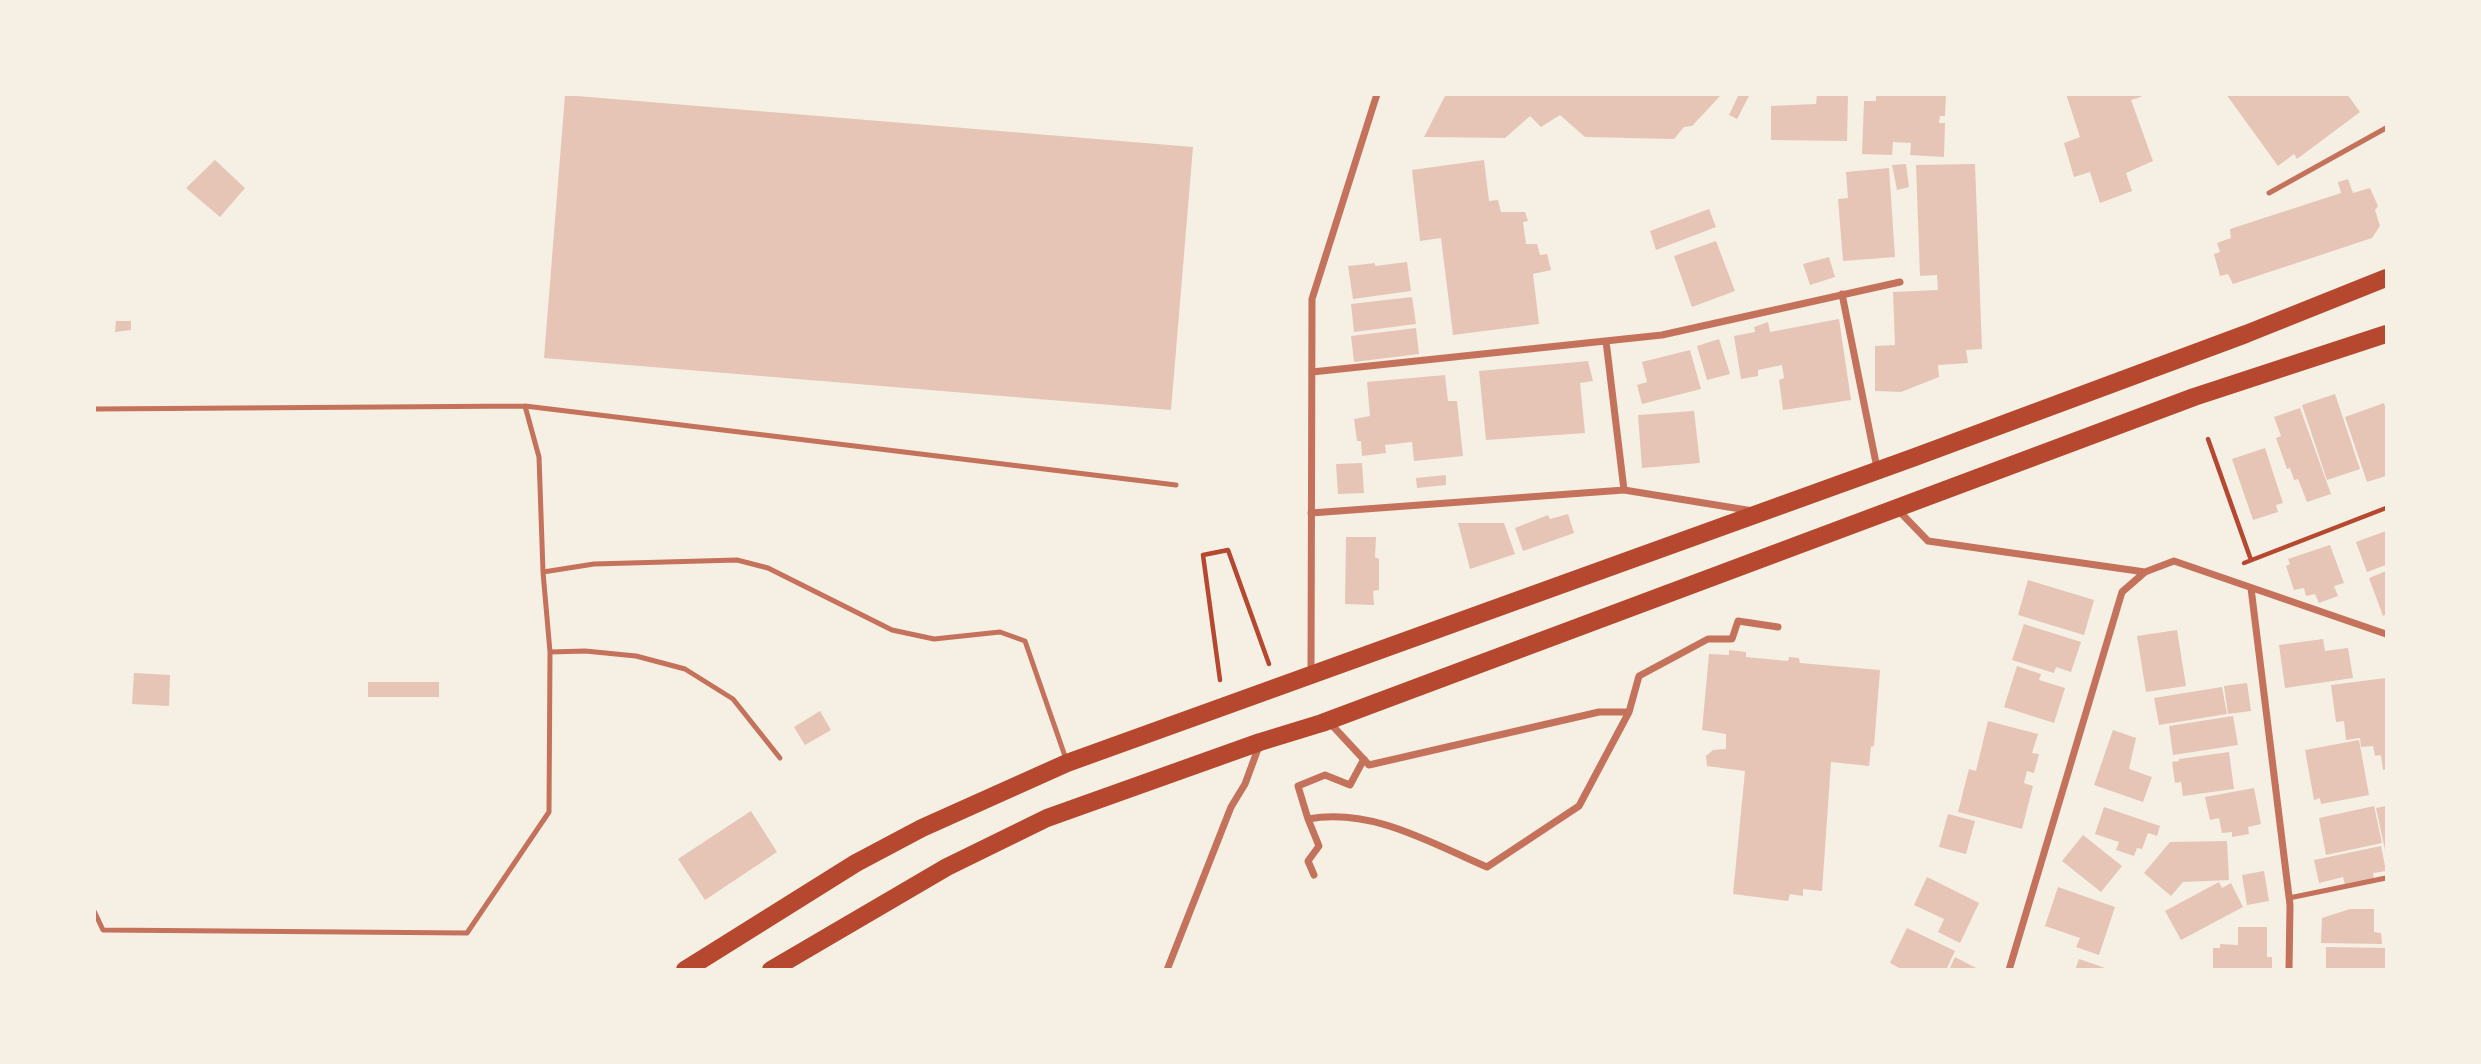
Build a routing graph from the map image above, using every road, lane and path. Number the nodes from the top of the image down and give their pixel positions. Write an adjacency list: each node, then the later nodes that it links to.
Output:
1 (1377, 94): 9 (street)
2 (2386, 128): 3 (lane)
3 (2269, 193)
4 (2386, 278): 13 (main road)
5 (1900, 282): 6 (street)
6 (1842, 294): 8 (street); 13 (street)
7 (2386, 334): 16 (main road)
8 (1606, 341): 9 (street); 15 (street)
9 (1312, 372): 19 (street)
10 (525, 406): 11 (lane); 14 (lane); 23 (lane)
11 (94, 409)
12 (2208, 439): 21 (path)
13 (1878, 470): 18 (main road)
14 (1176, 485)
15 (1624, 490): 18 (street); 19 (street)
16 (1896, 508): 24 (street); 32 (main road)
17 (2386, 508): 21 (path)
18 (1762, 512): 29 (main road)
19 (1311, 513): 29 (street)
20 (1228, 550): 30 (path)
21 (2251, 560): 22 (path)
22 (2234, 566)
23 (542, 572): 28 (lane); 36 (lane)
24 (2145, 572): 25 (street); 45 (street)
25 (2251, 587): 27 (street); 40 (street)
26 (1779, 627): 31 (street)
27 (2386, 634)
28 (550, 652): 34 (lane); 41 (lane)
29 (1311, 677): 36 (main road)
30 (1220, 680)
31 (1629, 712): 35 (street); 37 (street)
32 (1328, 720): 33 (main road); 35 (street)
33 (1261, 742): 43 (main road); 44 (street)
34 (780, 758)
35 (1364, 759): 37 (street)
36 (1068, 763): 42 (main road)
37 (1308, 819): 38 (street)
38 (1314, 875)
39 (2386, 878): 40 (lane)
40 (2289, 898): 46 (street)
41 (94, 911)
42 (685, 970)
43 (771, 970)
44 (1167, 970)
45 (2009, 970)
46 (2289, 970)

